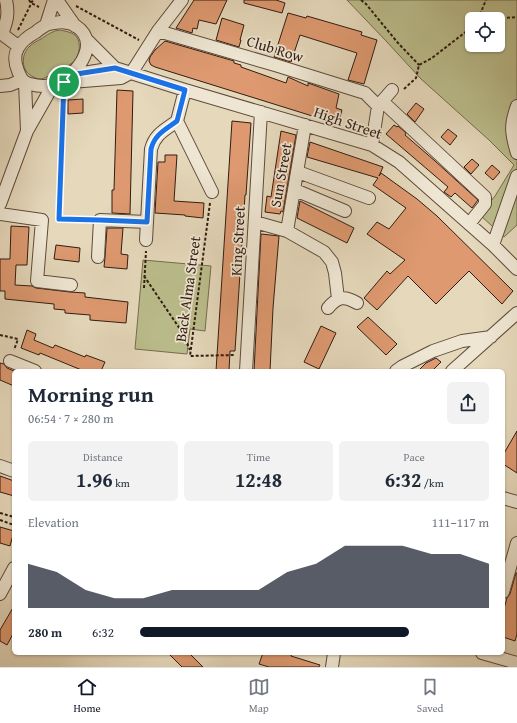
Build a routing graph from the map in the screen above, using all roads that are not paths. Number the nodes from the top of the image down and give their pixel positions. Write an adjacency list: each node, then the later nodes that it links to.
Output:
1 (6, 0): 7 (street)
2 (178, 2): 6 (street)
3 (56, 3): 4 (street); 5 (street)
4 (46, 25): 5 (street); 9 (street)
5 (75, 26): 8 (street)
6 (158, 31): 11 (street); 17 (street, Club Row)
7 (1, 34): 9 (street)
8 (86, 39): 10 (street); 13 (street)
9 (15, 44): 12 (street)
10 (115, 68): 11 (street, High Street); 13 (street, High Street)
11 (132, 72): 13 (street, High Street); 15 (street, High Street)
12 (23, 81): 13 (street, High Street); 14 (street, High Street); 22 (street)
13 (61, 81): 22 (street)
14 (0, 86)
15 (185, 90): 19 (street, High Street); 20 (street)
16 (392, 90): 17 (street)
17 (380, 104): 23 (street); 37 (street, Club Row)
18 (517, 106): 24 (street)
19 (261, 112): 21 (street, High Street); 36 (street, King Street)
20 (177, 121): 30 (street); 35 (street)
21 (306, 125): 23 (street, High Street); 26 (street, Sun Street)
22 (27, 131): 25 (street)
23 (372, 145): 37 (street, High Street)
24 (517, 152)
25 (14, 168): 27 (street); 32 (street)
26 (298, 172): 29 (street, Sun Street); 31 (street)
27 (0, 175)
28 (517, 176): 40 (street)
29 (295, 190): 33 (street); 38 (street, Sun Street)
30 (212, 192)
31 (370, 198)
32 (0, 204)
33 (345, 212)
34 (0, 214): 43 (street)
35 (147, 222): 39 (street); 41 (street)
36 (255, 222): 38 (street); 51 (street, King Street)
37 (470, 224): 40 (street, High Street)
38 (287, 231): 44 (street)
39 (146, 240)
40 (493, 245): 42 (street, High Street)
41 (98, 257)
42 (517, 269)
43 (71, 285)
44 (338, 299): 45 (street); 46 (street)
45 (357, 303)
46 (328, 308)
47 (517, 313): 48 (street)
48 (491, 337): 52 (street); 53 (street)
49 (10, 361): 50 (street)
50 (30, 369)
51 (246, 369)
52 (399, 369)
53 (454, 369)
54 (0, 466): 55 (street)
55 (12, 470)
56 (505, 499): 57 (street)
57 (517, 502)
58 (517, 543): 60 (street)
59 (12, 573): 61 (street)
60 (505, 585)
61 (0, 594)
62 (334, 655): 65 (street)
63 (491, 655): 64 (street)
64 (517, 663)
65 (332, 667)

